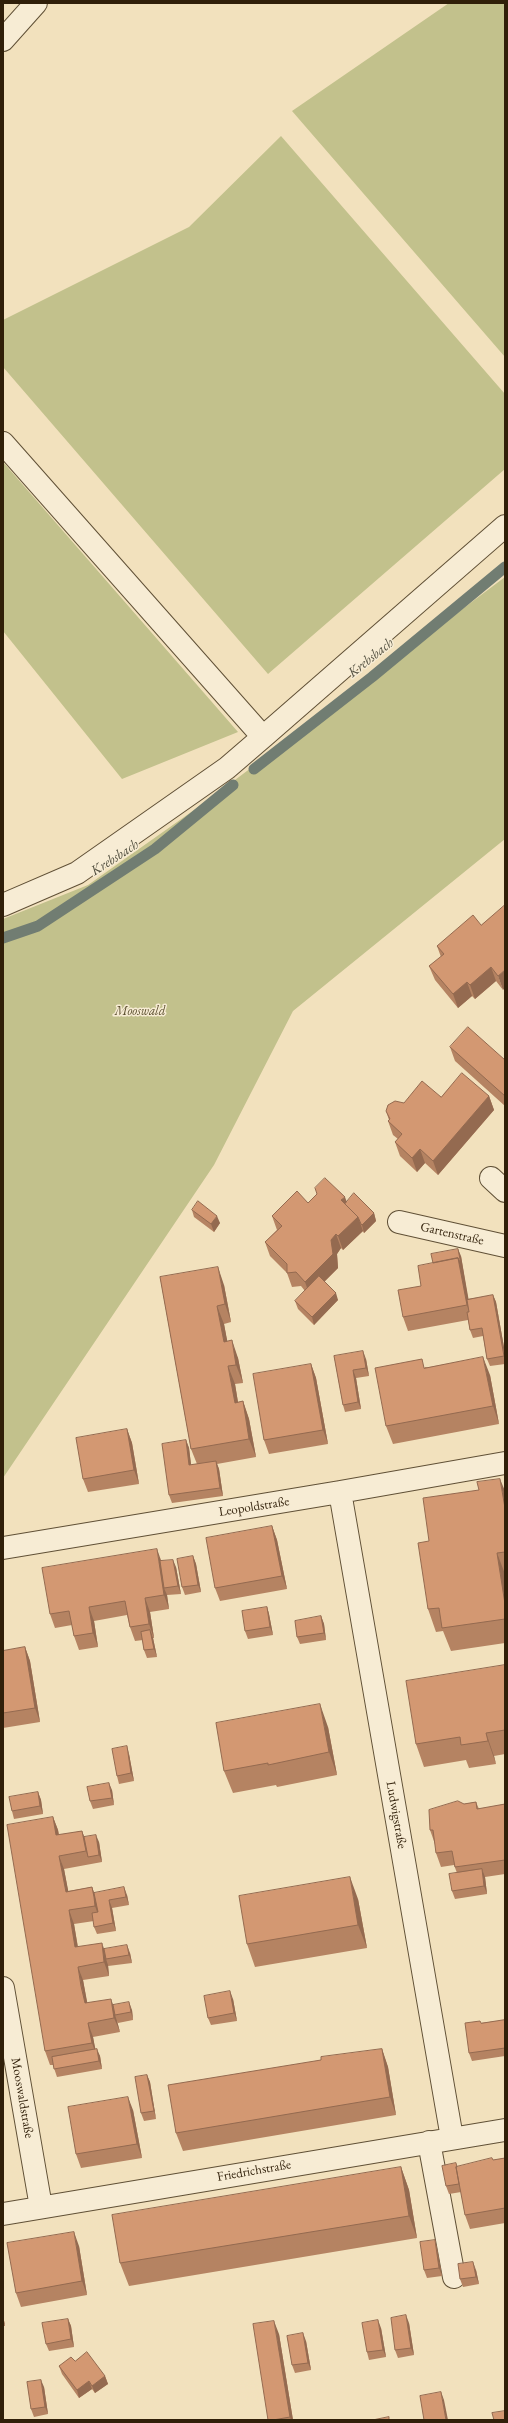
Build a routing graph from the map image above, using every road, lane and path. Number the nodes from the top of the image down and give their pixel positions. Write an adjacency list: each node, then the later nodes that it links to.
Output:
1 (36, 3): 2 (street)
2 (3, 40)
3 (3, 443): 5 (street)
4 (505, 526): 5 (street)
5 (263, 737): 6 (street)
6 (3, 905)
7 (399, 1222): 8 (street, Gartenstraße)
8 (505, 1246)
9 (505, 1463): 10 (street, Leopoldstraße)
10 (340, 1492): 11 (street, Leopoldstraße); 14 (street, Ludwigstraße)
11 (3, 1548)
12 (3, 1988): 16 (street, Mooswaldstraße)
13 (505, 2130): 14 (street, Friedrichstraße)
14 (452, 2138): 15 (street, Friedrichstraße)
15 (429, 2142): 16 (street, Friedrichstraße); 18 (street)
16 (41, 2207): 17 (street, Friedrichstraße)
17 (3, 2214)
18 (454, 2277)

